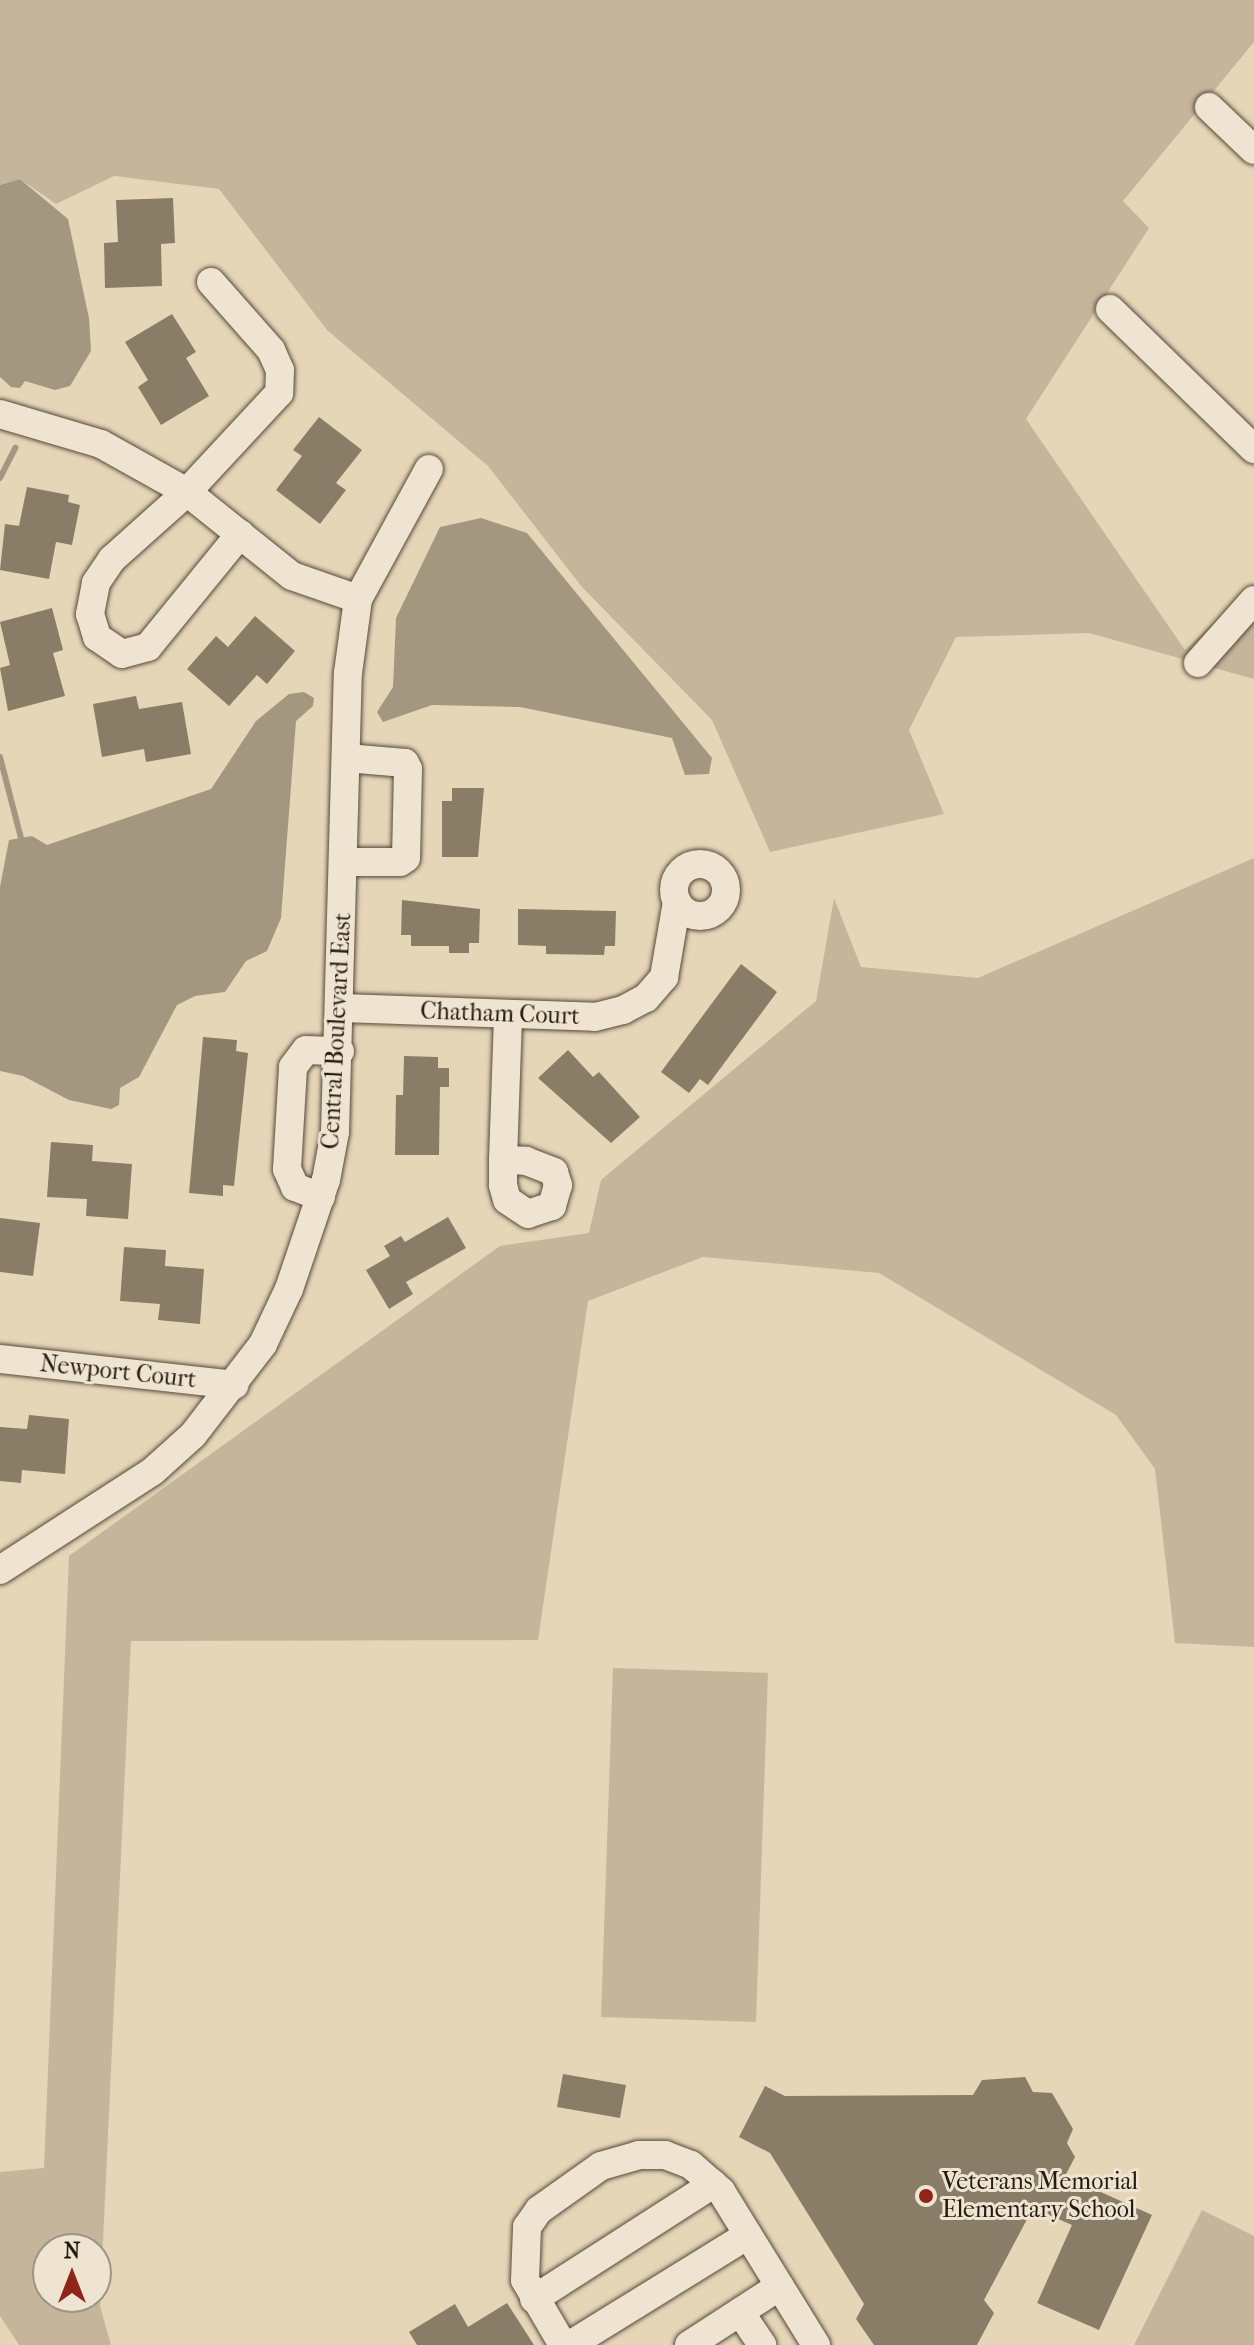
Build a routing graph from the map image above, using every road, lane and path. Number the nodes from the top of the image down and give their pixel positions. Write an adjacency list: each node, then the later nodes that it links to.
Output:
1 (1209, 107): 2 (street)
2 (1254, 150)
3 (211, 282): 8 (street)
4 (1110, 309): 6 (street)
5 (0, 414): 8 (street)
6 (1254, 449)
7 (429, 469): 10 (street, Central Boulevard East)
8 (187, 492): 9 (street); 9 (street)
9 (240, 534): 10 (street)
10 (358, 599): 13 (street, Central Boulevard East)
11 (1254, 600): 12 (street)
12 (1198, 663)
13 (346, 758): 14 (street, Central Boulevard East); 14 (street)
14 (344, 862): 16 (street, Central Boulevard East)
15 (677, 902): 17 (street, Chatham Court)
16 (342, 1008): 17 (street, Chatham Court); 18 (street, Central Boulevard East)
17 (508, 1016): 19 (street)
18 (340, 1051): 20 (street, Central Boulevard East); 20 (street)
19 (503, 1160)
20 (321, 1197): 22 (street, Central Boulevard East)
21 (0, 1359): 22 (street, Newport Court)
22 (235, 1385): 23 (street, Central Boulevard East)
23 (0, 1570)
24 (713, 2184): 25 (street); 27 (street); 27 (street)
25 (748, 2235): 26 (street); 31 (street)
26 (780, 2286): 28 (street); 33 (street)
27 (534, 2299): 30 (street)
28 (740, 2312): 29 (street); 32 (street)
29 (694, 2344)
30 (563, 2345)
31 (570, 2345)
32 (762, 2345)
33 (816, 2345)

